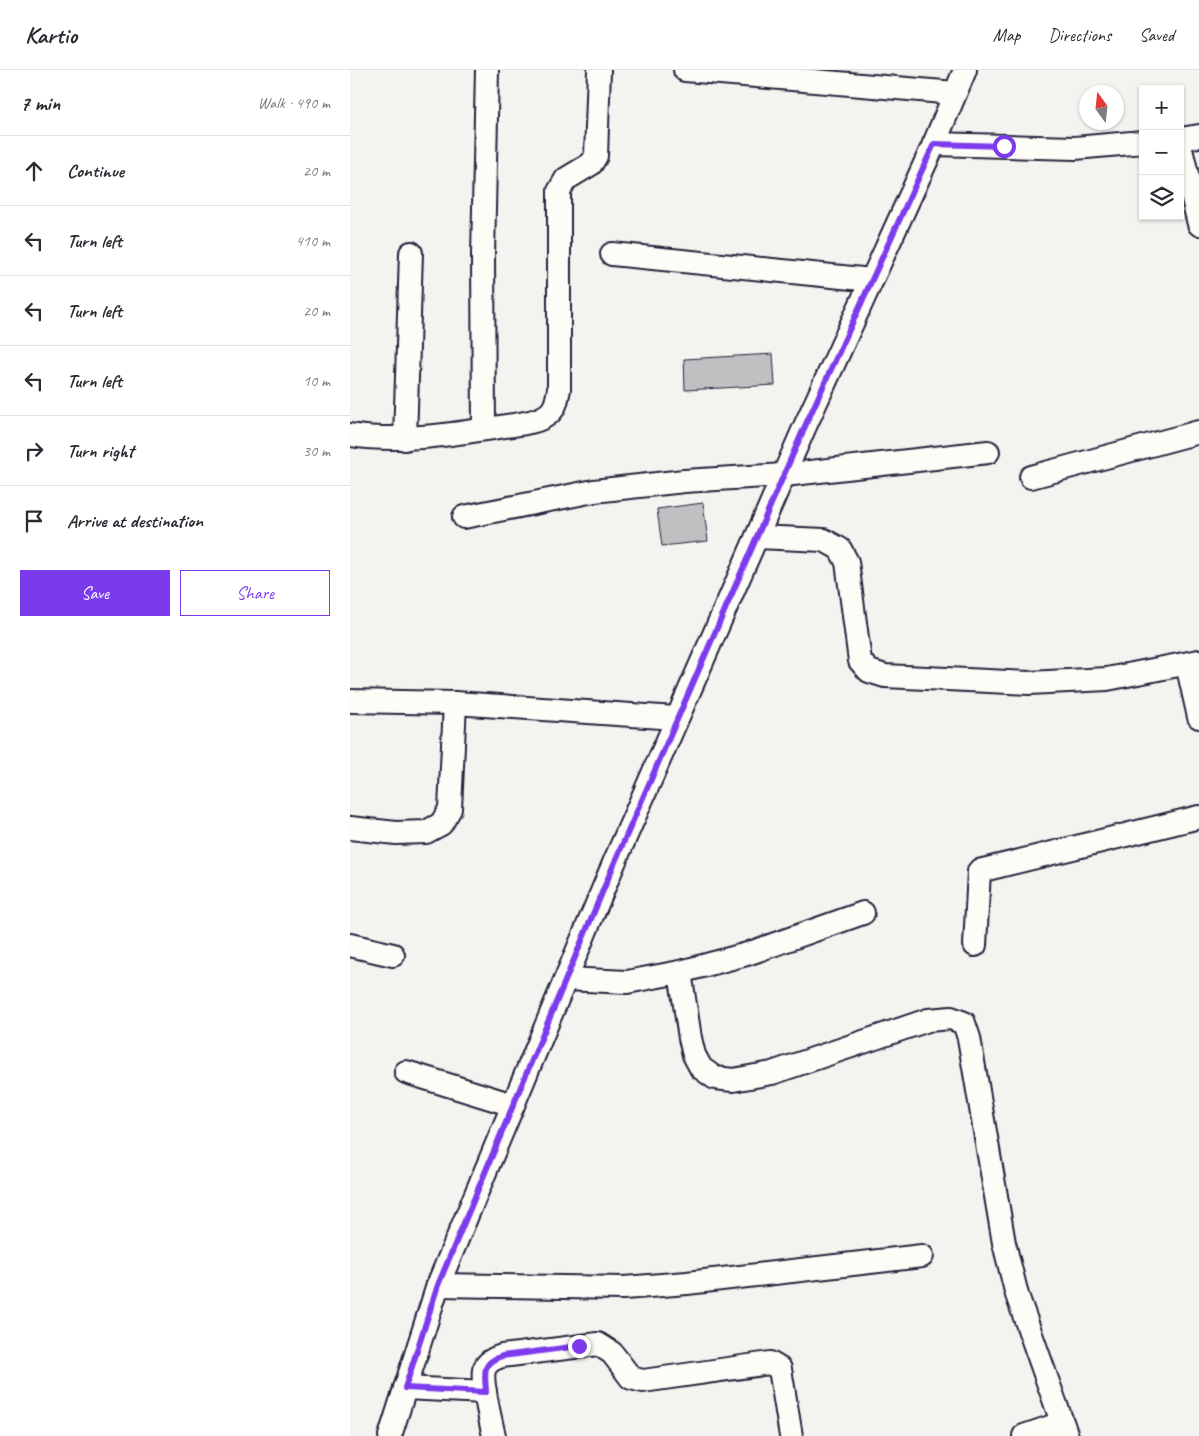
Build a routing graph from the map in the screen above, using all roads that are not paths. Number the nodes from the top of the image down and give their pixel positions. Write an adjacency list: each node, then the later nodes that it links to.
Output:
1 (487, 70): 16 (street)
2 (600, 70): 16 (street)
3 (965, 70): 6 (street)
4 (698, 71): 5 (street)
5 (787, 74): 6 (street)
6 (955, 93): 10 (street)
7 (1199, 136): 8 (street)
8 (1184, 138)
9 (1139, 142): 10 (street)
10 (934, 144): 15 (street)
11 (1184, 162): 12 (street)
12 (1199, 224)
13 (411, 253): 19 (street)
14 (612, 254): 15 (street)
15 (872, 280): 21 (street)
16 (484, 429): 19 (street)
17 (1199, 432): 22 (street)
18 (350, 435): 19 (street)
19 (405, 439)
20 (988, 452): 21 (street)
21 (784, 476): 23 (street); 24 (street)
22 (1031, 476)
23 (464, 517)
24 (757, 537): 25 (street); 29 (street)
25 (1193, 663): 28 (street)
26 (350, 701): 27 (street)
27 (455, 703): 29 (street); 31 (street)
28 (1199, 717)
29 (676, 718): 37 (street)
30 (1199, 818): 34 (street)
31 (350, 828)
32 (863, 913): 36 (street)
33 (350, 945): 35 (street)
34 (975, 945)
35 (393, 955)
36 (680, 972): 37 (street); 44 (street)
37 (566, 979): 39 (street)
38 (406, 1072): 39 (street)
39 (513, 1105): 41 (street)
40 (922, 1256): 41 (street)
41 (438, 1285): 42 (street)
42 (405, 1388): 43 (street); 45 (street)
43 (486, 1392): 46 (street); 47 (street)
44 (1065, 1430): 48 (street)
45 (390, 1436)
46 (494, 1436)
47 (791, 1436)
48 (1024, 1436)

